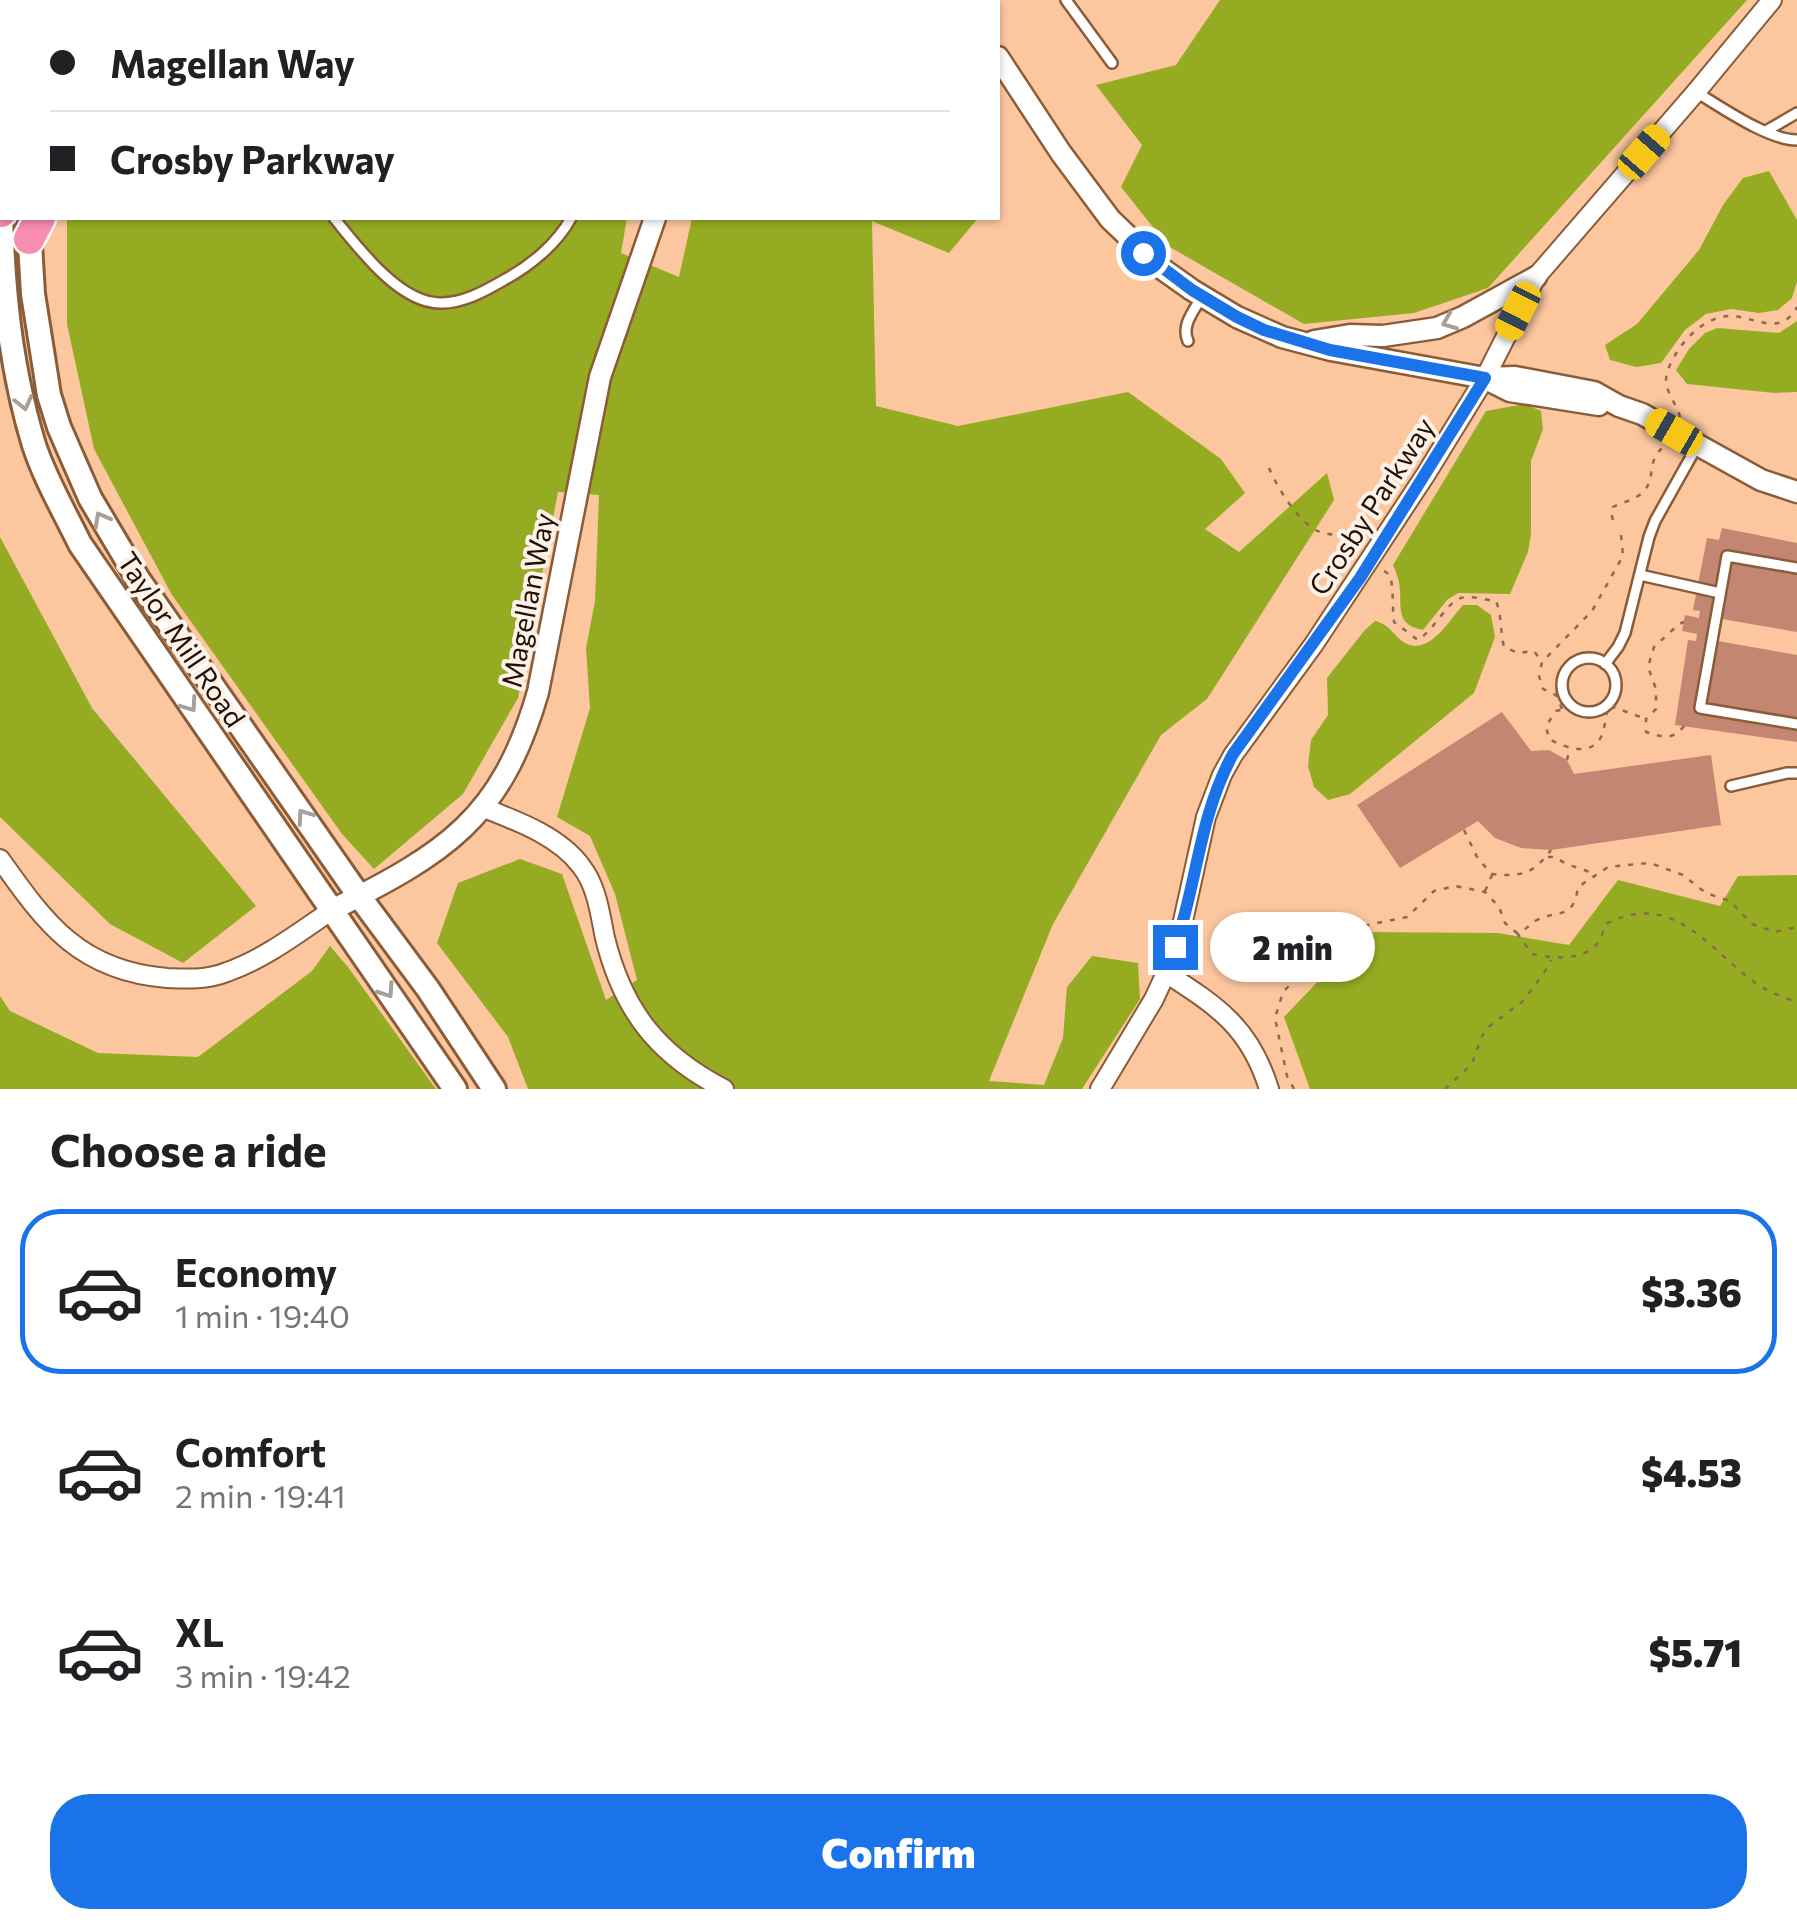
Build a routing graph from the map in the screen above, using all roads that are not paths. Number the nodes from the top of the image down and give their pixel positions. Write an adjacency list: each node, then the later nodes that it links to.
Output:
1 (1066, 0): 4 (lane)
2 (1772, 0): 5 (street, Crosby Parkway)
3 (1000, 61): 17 (street)
4 (1112, 63)
5 (1696, 92): 7 (lane); 16 (street, Crosby Parkway)
6 (1797, 112): 7 (lane)
7 (1766, 131): 8 (lane)
8 (1797, 140)
9 (0, 168): 10 (main road, Taylor Mill Road)
10 (0, 211)
11 (0, 220): 33 (main road, Taylor Mill Road, one-way to 33)
12 (336, 220): 13 (lane)
13 (569, 220)
14 (654, 220): 30 (street, Magellan Way)
15 (32, 225): 32 (main road, Taylor Mill Road, one-way to 15)
16 (1536, 278): 19 (street, one-way to 19); 20 (street, Crosby Parkway)
17 (1202, 296): 18 (lane); 19 (street)
18 (1188, 341)
19 (1302, 343): 20 (street)
20 (1485, 378): 21 (street); 34 (street, Crosby Parkway)
21 (1697, 446): 22 (street); 24 (lane)
22 (1797, 492)
23 (1797, 568): 25 (lane)
24 (1640, 576): 25 (lane); 26 (lane)
25 (1720, 593): 27 (lane)
26 (1605, 664): 26 (lane)
27 (1797, 724)
28 (1797, 773): 29 (lane)
29 (1731, 786)
30 (484, 808): 32 (street, Magellan Way); 37 (street)
31 (0, 859): 33 (street)
32 (359, 896): 33 (street, Magellan Way); 36 (main road, Taylor Mill Road)
33 (332, 910): 35 (main road, Taylor Mill Road, one-way to 35)
34 (1166, 972): 38 (street, Crosby Parkway); 39 (street)
35 (456, 1089)
36 (494, 1089)
37 (724, 1089)
38 (1100, 1089)
39 (1269, 1089)

